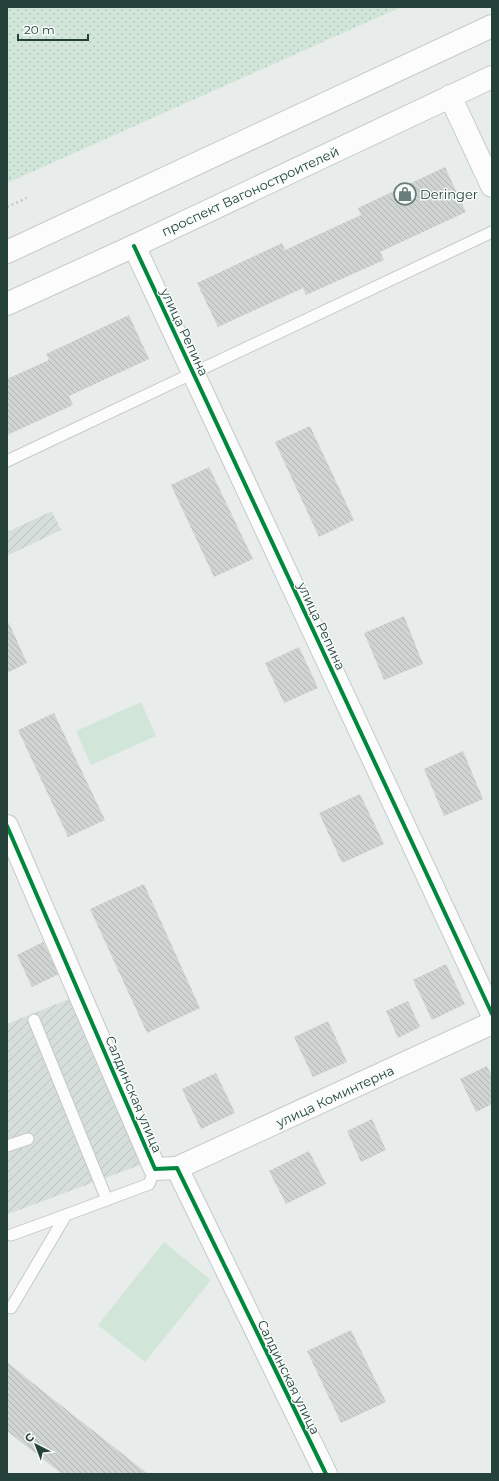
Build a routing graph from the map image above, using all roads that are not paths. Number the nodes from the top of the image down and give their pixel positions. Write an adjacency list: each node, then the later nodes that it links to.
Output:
1 (492, 26): 7 (street)
2 (492, 77): 3 (street, проспект Вагоностроителей)
3 (450, 96): 4 (street); 6 (street, проспект Вагоностроителей)
4 (492, 186)
5 (492, 232): 9 (lane)
6 (134, 246): 8 (street, проспект Вагоностроителей); 9 (street, улица Репина)
7 (7, 252)
8 (7, 304)
9 (193, 372): 10 (lane); 12 (street, улица Репина)
10 (7, 461)
11 (7, 826): 18 (street, Салдинская улица)
12 (492, 1014)
13 (34, 1020): 19 (lane)
14 (492, 1023): 17 (street, улица Коминтерна)
15 (28, 1139): 16 (lane)
16 (7, 1146)
17 (177, 1168): 18 (street, Салдинская улица); 23 (street, Салдинская улица)
18 (155, 1169): 19 (lane)
19 (107, 1200): 20 (lane)
20 (66, 1215): 21 (lane); 22 (lane)
21 (11, 1235)
22 (11, 1308)
23 (326, 1474)

